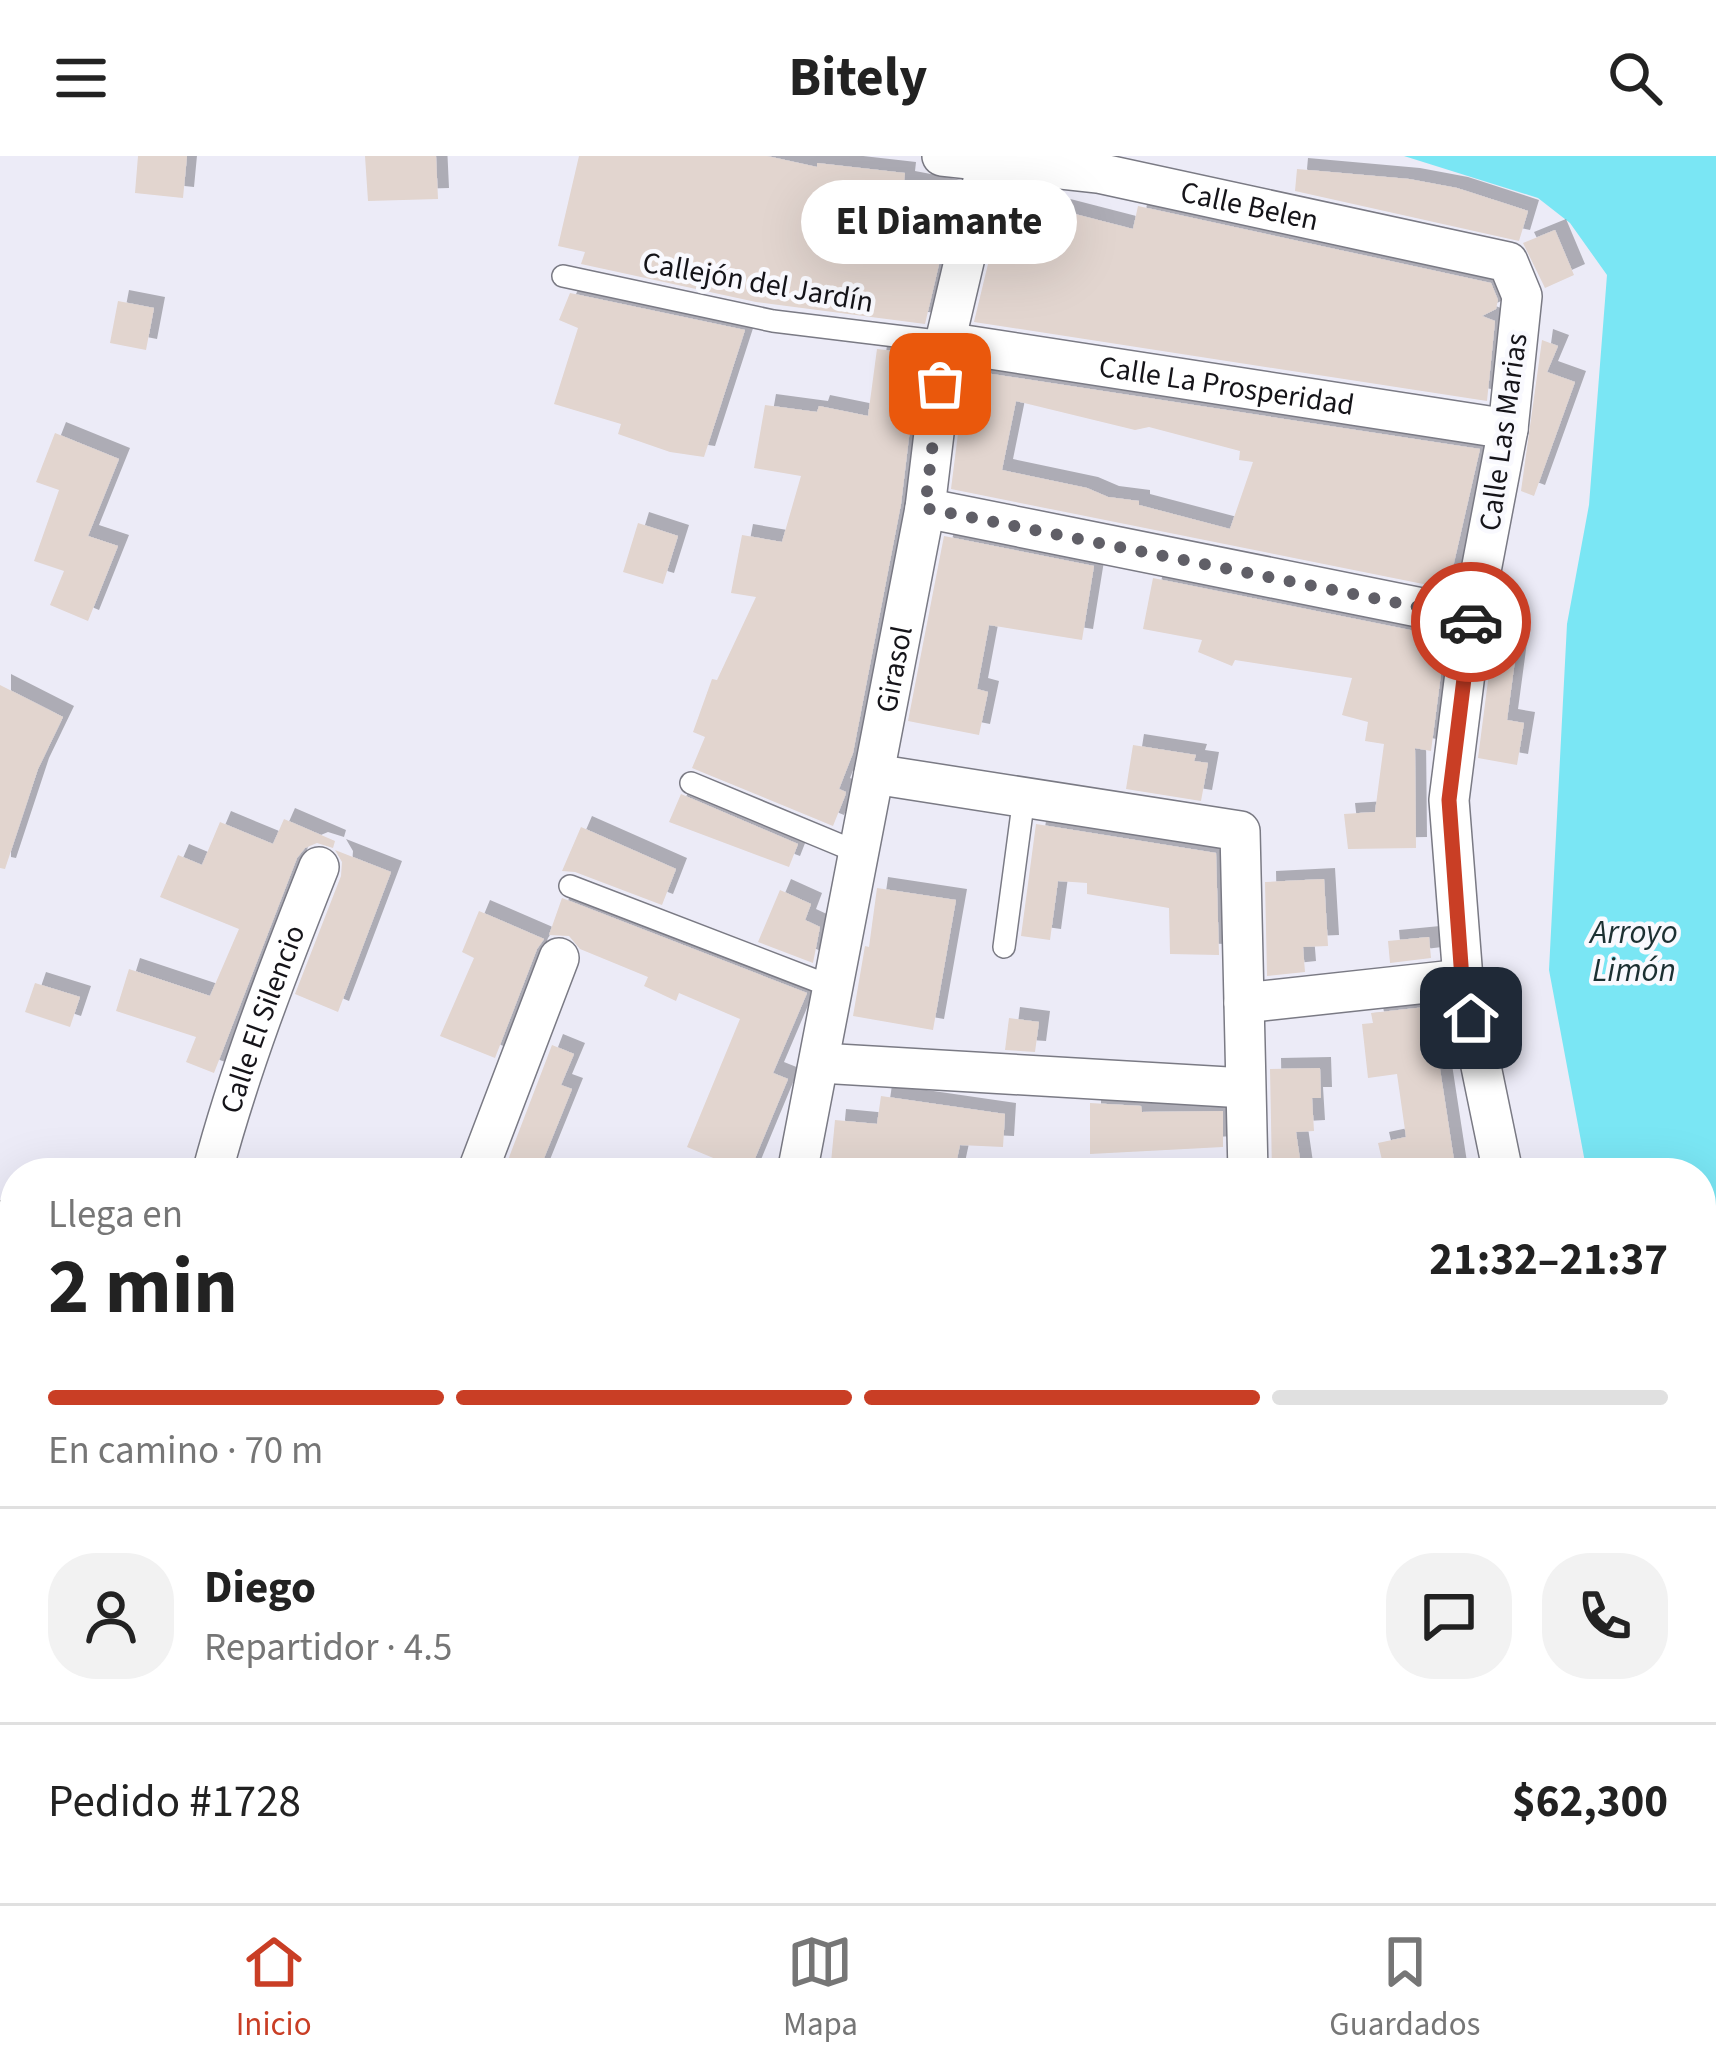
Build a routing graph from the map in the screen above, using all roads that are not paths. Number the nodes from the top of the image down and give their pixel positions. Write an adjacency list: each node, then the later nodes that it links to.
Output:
1 (942, 156): 2 (street, Calle Belen)
2 (987, 164): 3 (street, Calle Belen); 5 (street, Girasol)
3 (1508, 262): 6 (street, Calle Las Marias)
4 (563, 276): 5 (lane, Callejón del Jardín)
5 (945, 342): 6 (street, Calle La Prosperidad); 7 (street, Girasol)
6 (1508, 429): 8 (street, Calle Las Marias)
7 (925, 508): 8 (street); 9 (street, Girasol)
8 (1472, 618): 17 (street, Calle Las Marias)
9 (874, 774): 11 (street); 12 (street, Girasol)
10 (691, 783): 12 (lane)
11 (1024, 797): 15 (lane); 19 (street)
12 (857, 852): 18 (street, Girasol)
13 (320, 867): 22 (street, Calle El Silencio)
14 (570, 886): 18 (lane)
15 (1004, 947)
16 (559, 958): 23 (street)
17 (1462, 979): 19 (street); 26 (street, Calle Las Marias)
18 (830, 986): 20 (street, Girasol)
19 (1244, 1003): 21 (street)
20 (820, 1063): 21 (street); 24 (street, Girasol)
21 (1245, 1088): 25 (street)
22 (216, 1158)
23 (483, 1158)
24 (800, 1158)
25 (1247, 1158)
26 (1500, 1158)

